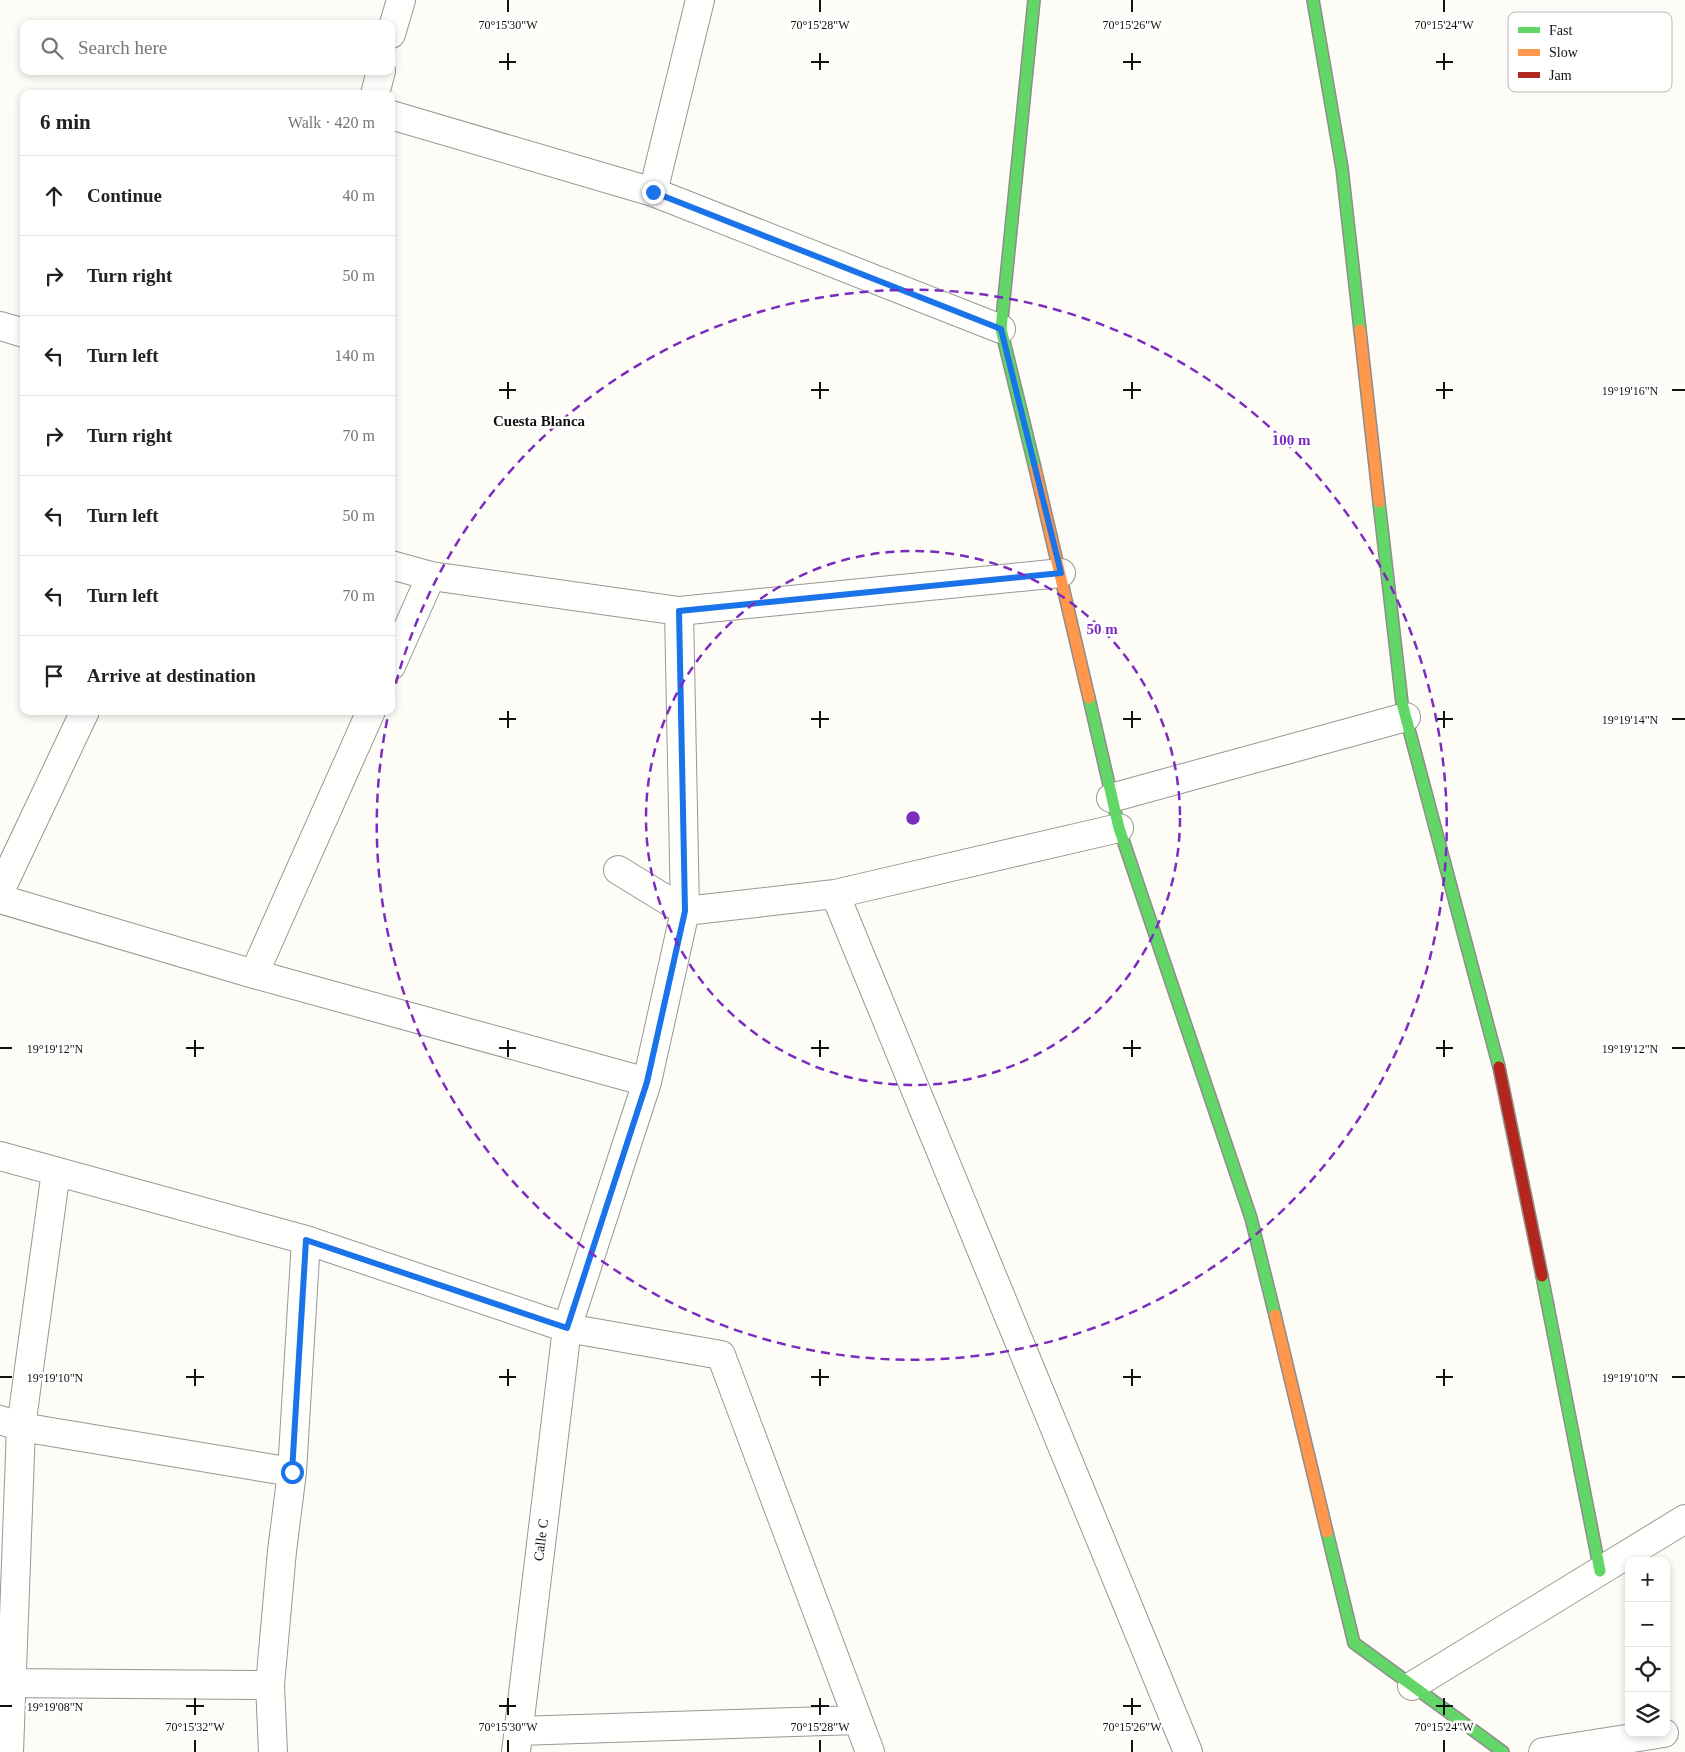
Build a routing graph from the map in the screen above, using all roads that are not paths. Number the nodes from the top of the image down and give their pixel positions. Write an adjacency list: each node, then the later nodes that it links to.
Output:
1 (400, 0): 5 (street)
2 (700, 0): 9 (street)
3 (1034, 0): 11 (street)
4 (1313, 0): 20 (street)
5 (395, 20)
6 (380, 75): 7 (street)
7 (376, 90)
8 (395, 116): 9 (street)
9 (653, 192): 11 (street)
10 (0, 326): 12 (street)
11 (1001, 329): 14 (street)
12 (20, 332)
13 (395, 566): 15 (street)
14 (1061, 573): 16 (street); 21 (street)
15 (431, 576): 16 (street); 17 (street)
16 (679, 611): 27 (street, Calle C)
17 (395, 657)
18 (82, 715): 24 (street)
19 (369, 715): 28 (street)
20 (1406, 717): 21 (street); 37 (street)
21 (1111, 798): 22 (street)
22 (1119, 828): 25 (street); 40 (street)
23 (618, 870): 27 (street)
24 (0, 891)
25 (835, 894): 27 (street); 49 (street)
26 (0, 899): 28 (street)
27 (685, 911): 29 (street, Calle C)
28 (254, 974): 29 (street)
29 (647, 1082): 33 (street, Calle C)
30 (0, 1156): 31 (street)
31 (56, 1171): 32 (street); 34 (street)
32 (306, 1240): 33 (street); 35 (street)
33 (567, 1328): 41 (street); 45 (street, Calle C)
34 (11, 1423): 35 (street); 38 (street)
35 (292, 1472): 39 (street)
36 (1685, 1519): 37 (street)
37 (1600, 1571): 40 (street)
38 (6, 1683): 39 (street); 46 (street)
39 (270, 1686): 47 (street)
40 (1412, 1686): 50 (street)
41 (858, 1720): 45 (street); 48 (street)
42 (1685, 1730): 43 (street)
43 (1670, 1732)
44 (1639, 1737): 51 (street)
45 (517, 1742)
46 (9, 1752)
47 (273, 1752)
48 (870, 1752)
49 (1188, 1752)
50 (1503, 1752)
51 (1543, 1752)

